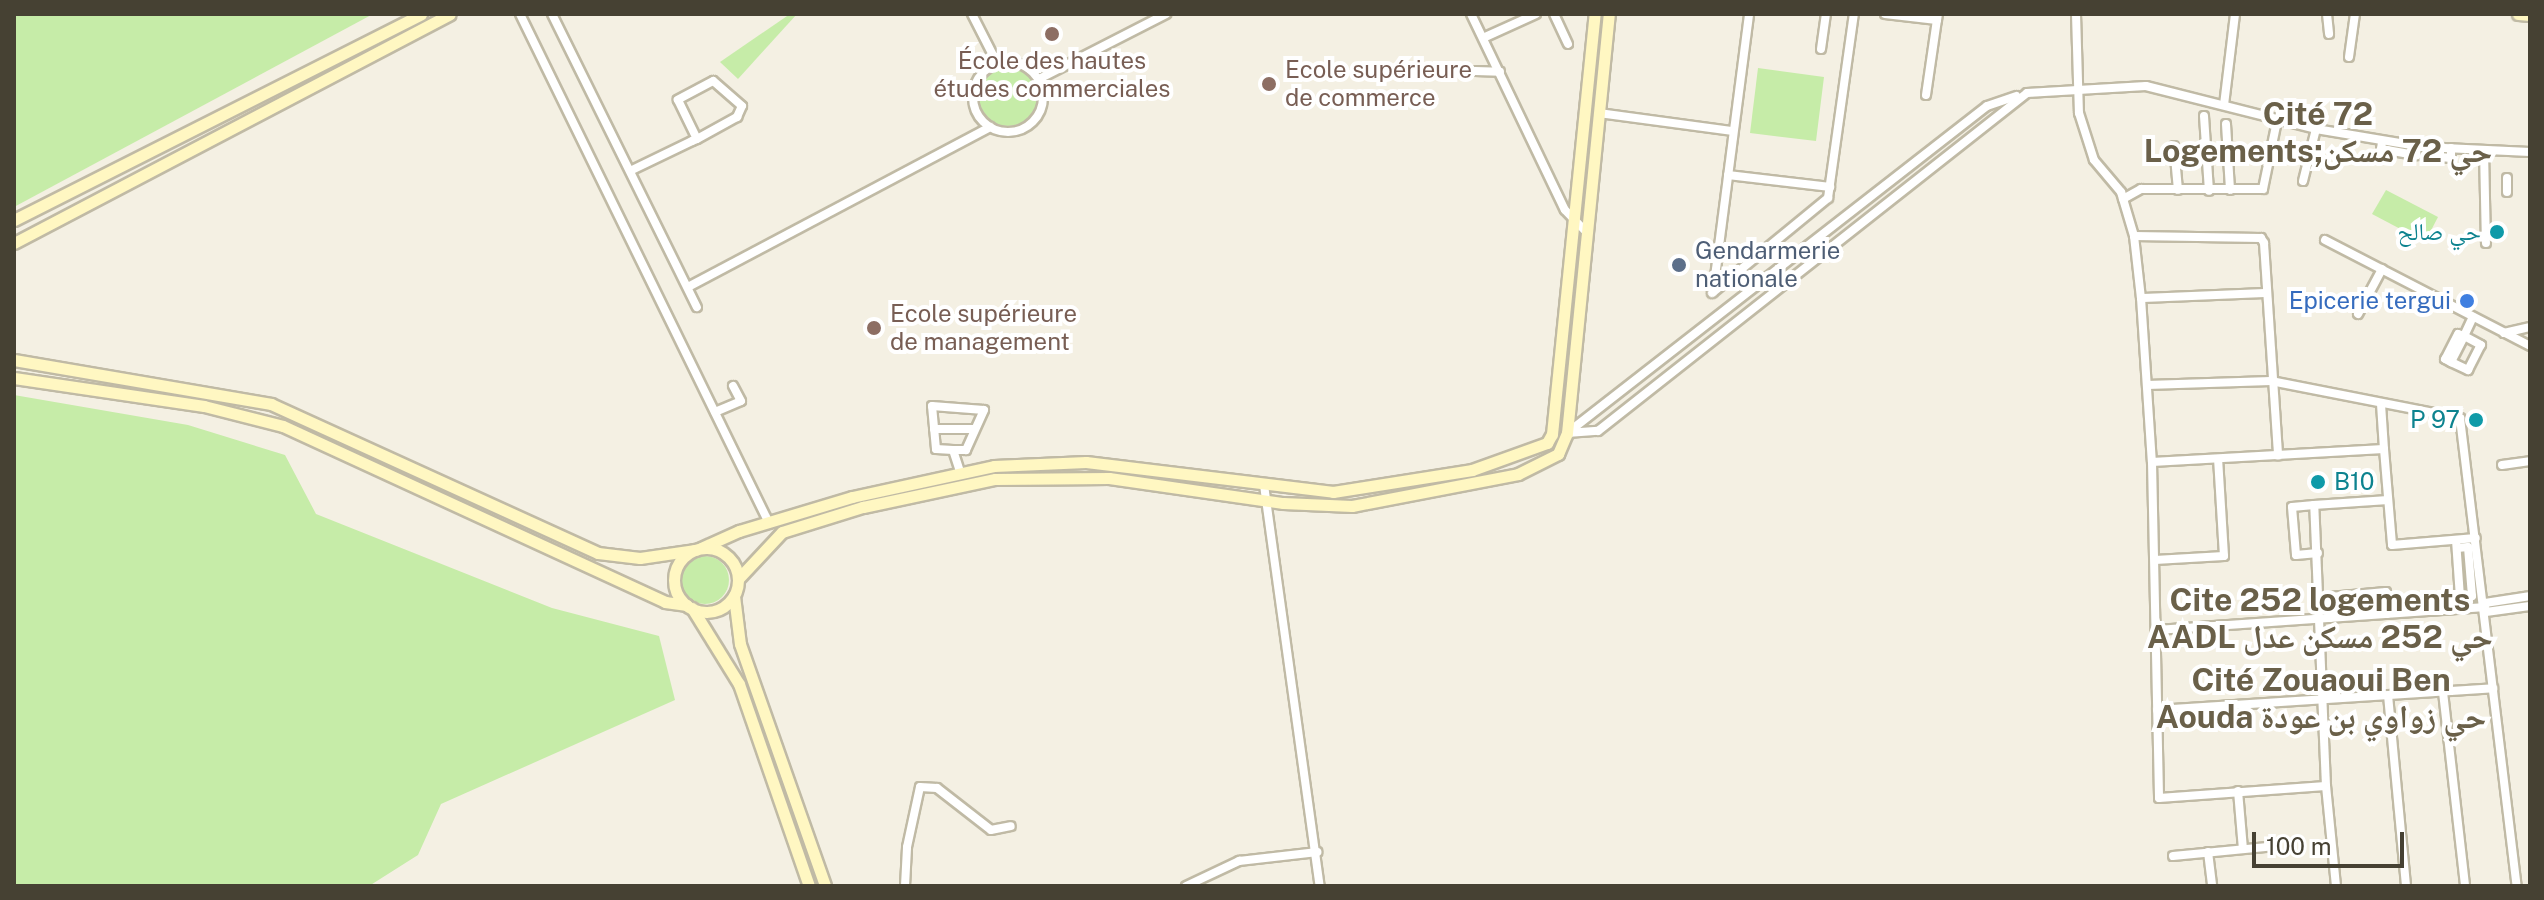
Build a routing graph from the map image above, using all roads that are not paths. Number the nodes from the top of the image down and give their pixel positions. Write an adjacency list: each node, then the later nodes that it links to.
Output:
1 (421, 14): 59 (main road)
2 (450, 14): 64 (main road)
3 (520, 14): 83 (street)
4 (552, 14): 49 (street)
5 (972, 14): 28 (street)
6 (1166, 14): 31 (street)
7 (1471, 14): 24 (street)
8 (1536, 14): 24 (street)
9 (1554, 14): 25 (street)
10 (1595, 14): 60 (main road)
11 (1609, 14): 37 (main road)
12 (1749, 14): 44 (street)
13 (1826, 14): 26 (street)
14 (1854, 14): 53 (street)
15 (1885, 14): 22 (street)
16 (2076, 14): 32 (street)
17 (2235, 14): 35 (street)
18 (2327, 14): 23 (street)
19 (2355, 14): 27 (street)
20 (2518, 14): 21 (main road)
21 (2530, 15)
22 (1938, 17): 34 (street)
23 (2329, 34)
24 (1483, 38): 30 (street)
25 (1568, 44)
26 (1821, 49)
27 (2349, 57)
28 (997, 63): 31 (street); 42 (street)
29 (1475, 71): 30 (street)
30 (1500, 72): 60 (street)
31 (1039, 79): 42 (street)
32 (2074, 86): 33 (street); 35 (street); 58 (street)
33 (2027, 93): 86 (street); 86 (street)
34 (1926, 95)
35 (2224, 105): 40 (street)
36 (1643, 107): 39 (street)
37 (1599, 113): 39 (street); 61 (main road)
38 (2204, 116): 56 (street)
39 (1641, 120): 44 (street)
40 (2277, 121): 43 (street); 55 (street)
41 (2226, 124): 55 (street)
42 (990, 127): 67 (street)
43 (2316, 129): 47 (street); 52 (street)
44 (1733, 131): 50 (street)
45 (697, 139): 45 (street); 49 (street)
46 (2174, 146): 54 (street)
47 (2484, 150): 48 (street); 65 (street)
48 (2530, 152)
49 (632, 170): 67 (street)
50 (1728, 175): 53 (street); 53 (street)
51 (2507, 178): 57 (street)
52 (2303, 181)
53 (1830, 187)
54 (2178, 190): 56 (street); 58 (street)
55 (2230, 190): 56 (street)
56 (2209, 191)
57 (2507, 192)
58 (2123, 199): 62 (street)
59 (14, 220)
60 (1573, 220): 61 (street); 87 (main road)
61 (1586, 232): 86 (main road)
62 (2134, 236): 68 (street); 69 (street)
63 (2325, 240): 66 (street)
64 (14, 243)
65 (2486, 243)
66 (2382, 269): 71 (street); 72 (street)
67 (688, 287): 70 (street)
68 (2267, 293): 69 (street); 79 (street)
69 (2141, 298): 80 (street)
70 (697, 307)
71 (2358, 314)
72 (2473, 317): 74 (street); 75 (street)
73 (2530, 327): 74 (street)
74 (2504, 333): 76 (street)
75 (2464, 336): 75 (street)
76 (2530, 346)
77 (14, 360): 103 (main road)
78 (14, 378): 110 (main road)
79 (2271, 381): 80 (street); 82 (street); 90 (street)
80 (2147, 385): 93 (street)
81 (733, 386): 83 (street)
82 (2381, 404): 88 (street); 101 (street)
83 (715, 412): 100 (street)
84 (934, 429): 85 (street); 85 (street); 89 (street)
85 (974, 429): 89 (street)
86 (1567, 433): 87 (main road); 97 (main road)
87 (1552, 434): 96 (main road)
88 (2384, 449): 90 (street); 98 (street)
89 (953, 450): 95 (street)
90 (2278, 456): 91 (street)
91 (2218, 459): 93 (street); 105 (street)
92 (2530, 461): 94 (street)
93 (2152, 462): 105 (street)
94 (2502, 465)
95 (960, 472): 96 (main road); 100 (main road)
96 (1264, 485): 97 (street)
97 (1266, 500): 106 (main road); 126 (street)
98 (2388, 500): 99 (street); 102 (street)
99 (2314, 505): 104 (street); 104 (street)
100 (768, 521): 103 (main road)
101 (2476, 538): 102 (street); 111 (street)
102 (2456, 544): 102 (street)
103 (698, 549): 106 (main road); 110 (main road)
104 (2318, 553): 114 (street)
105 (2155, 560): 115 (street)
106 (738, 579): 107 (main road)
107 (734, 596): 110 (main road); 130 (main road)
108 (2530, 596): 111 (street)
109 (2530, 606): 111 (street)
110 (690, 607): 129 (main road)
111 (2486, 608): 112 (street); 116 (street)
112 (2387, 614): 113 (street); 113 (street)
113 (2330, 618): 114 (street)
114 (2320, 619): 115 (street); 119 (street)
115 (2157, 630): 120 (street)
116 (2493, 688): 117 (street); 138 (street)
117 (2443, 692): 118 (street); 137 (street)
118 (2388, 695): 119 (street); 136 (street)
119 (2321, 699): 120 (street); 121 (street)
120 (2157, 710): 122 (street)
121 (2326, 786): 122 (street); 135 (street)
122 (2238, 791): 125 (street)
123 (1011, 826): 131 (street)
124 (2276, 846): 125 (street)
125 (2243, 849): 127 (street)
126 (1317, 852): 132 (street); 133 (street)
127 (2208, 852): 128 (street); 134 (street)
128 (2173, 856)
129 (809, 886)
130 (825, 886)
131 (905, 886)
132 (1186, 886)
133 (1320, 886)
134 (2212, 886)
135 (2336, 886)
136 (2406, 886)
137 (2465, 886)
138 (2517, 886)

